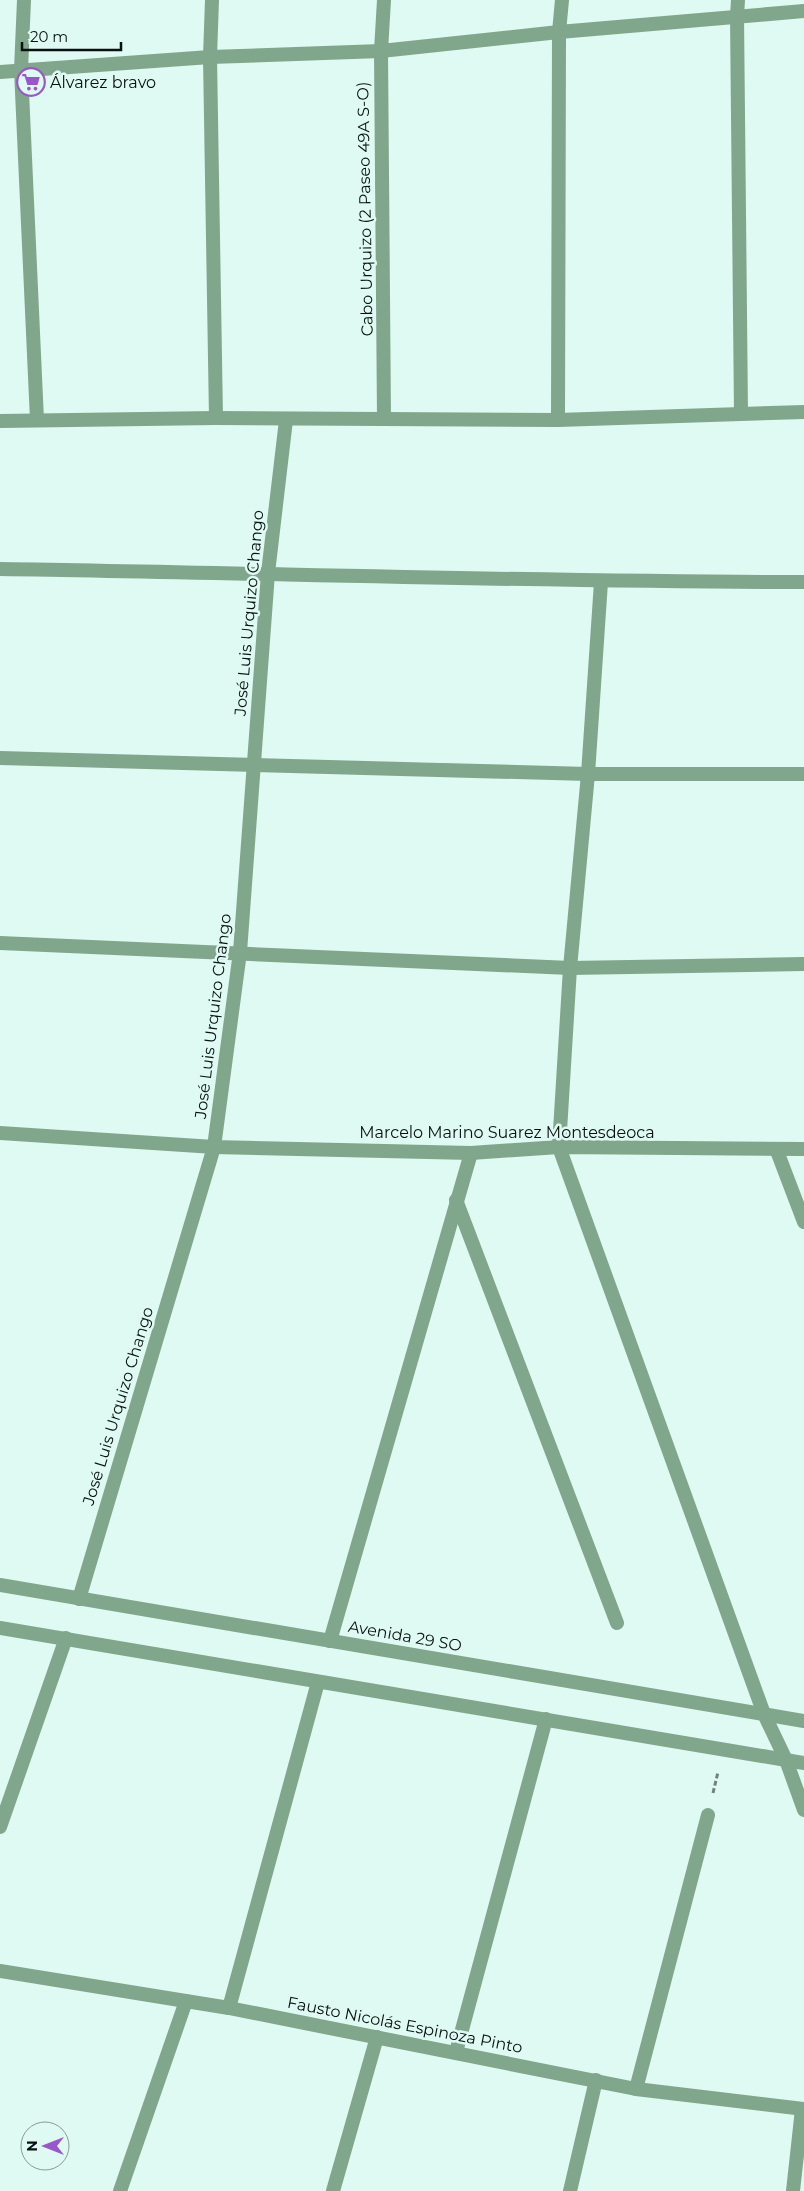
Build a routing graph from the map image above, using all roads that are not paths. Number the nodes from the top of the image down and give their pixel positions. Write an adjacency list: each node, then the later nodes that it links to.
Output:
1 (24, 0): 11 (street)
2 (212, 0): 10 (street)
3 (384, 0): 9 (street, Cabo Urquizo (2 Paseo 49A S-O))
4 (562, 0): 8 (street)
5 (738, 0): 7 (street)
6 (804, 11): 7 (street)
7 (736, 16): 8 (street); 13 (street)
8 (559, 32): 9 (street); 20 (street)
9 (381, 51): 10 (street); 16 (street, Cabo Urquizo (2 Paseo 49A S-O))
10 (210, 57): 11 (street); 15 (street)
11 (21, 70): 12 (street); 18 (street)
12 (0, 72)
13 (741, 412): 14 (street); 20 (street)
14 (804, 412)
15 (216, 418): 18 (street); 19 (street)
16 (384, 418): 19 (street); 20 (street)
17 (0, 420): 18 (street)
18 (37, 420)
19 (286, 420): 22 (street, José Luis Urquizo Chango)
20 (558, 420)
21 (0, 569): 22 (street)
22 (268, 573): 23 (street); 26 (street, José Luis Urquizo Chango)
23 (601, 582): 24 (street); 27 (street)
24 (804, 582)
25 (0, 758): 26 (street)
26 (254, 766): 27 (street); 30 (street, José Luis Urquizo Chango)
27 (588, 774): 28 (street); 32 (street)
28 (804, 774)
29 (0, 943): 30 (street)
30 (240, 952): 32 (street); 34 (street, José Luis Urquizo Chango)
31 (804, 964): 32 (street)
32 (570, 968): 35 (street)
33 (0, 1133): 34 (street, Marcelo Marino Suarez Montesdeoca)
34 (214, 1147): 38 (street, Marcelo Marino Suarez Montesdeoca); 42 (street, José Luis Urquizo Chango)
35 (559, 1147): 37 (street, Marcelo Marino Suarez Montesdeoca); 38 (street, Marcelo Marino Suarez Montesdeoca); 48 (street)
36 (804, 1149): 37 (street, Marcelo Marino Suarez Montesdeoca)
37 (777, 1151): 40 (street)
38 (471, 1153): 39 (street)
39 (456, 1200): 43 (street); 46 (street)
40 (804, 1222)
41 (0, 1585): 42 (street, Avenida 29 SO)
42 (79, 1598): 46 (street, Avenida 29 SO)
43 (617, 1623)
44 (0, 1628): 45 (street)
45 (66, 1638): 47 (street); 55 (street)
46 (330, 1641): 48 (street, Avenida 29 SO)
47 (318, 1682): 49 (street); 58 (street)
48 (764, 1714): 50 (street, Avenida 29 SO); 51 (street)
49 (546, 1719): 51 (street); 60 (street)
50 (804, 1721)
51 (786, 1760): 52 (street); 53 (street)
52 (804, 1763)
53 (804, 1810)
54 (708, 1815): 62 (street)
55 (0, 1827)
56 (0, 1971): 57 (street, Fausto Nicolás Espinoza Pinto)
57 (186, 2001): 58 (street, Fausto Nicolás Espinoza Pinto); 64 (street)
58 (229, 2008): 59 (street, Fausto Nicolás Espinoza Pinto)
59 (377, 2037): 60 (street, Fausto Nicolás Espinoza Pinto); 65 (street)
60 (456, 2052): 61 (street, Fausto Nicolás Espinoza Pinto)
61 (596, 2080): 62 (street, Fausto Nicolás Espinoza Pinto); 66 (street)
62 (636, 2089): 63 (street, Fausto Nicolás Espinoza Pinto)
63 (803, 2109): 67 (street)
64 (120, 2191)
65 (333, 2191)
66 (570, 2191)
67 (793, 2191)

